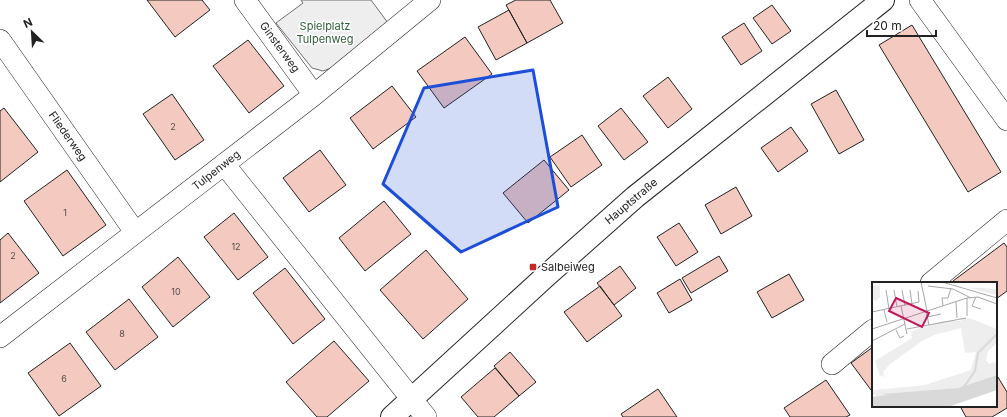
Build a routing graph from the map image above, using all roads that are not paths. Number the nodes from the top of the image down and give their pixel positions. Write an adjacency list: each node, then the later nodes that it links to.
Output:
1 (246, 0): 6 (street, Ginsterweg)
2 (430, 0): 6 (street, Tulpenweg)
3 (883, 0): 15 (street, Hauptstraße)
4 (920, 0): 7 (street)
5 (0, 40): 10 (street, Fliederweg)
6 (314, 94): 8 (street, Tulpenweg)
7 (1007, 120)
8 (224, 164): 10 (street, Tulpenweg); 15 (street)
9 (1007, 220): 11 (street)
10 (135, 232): 13 (street, Tulpenweg)
11 (932, 282)
12 (872, 331): 14 (street)
13 (0, 336)
14 (832, 364)
15 (411, 400): 16 (street, Hauptstraße); 17 (street)
16 (392, 417)
17 (426, 417)

